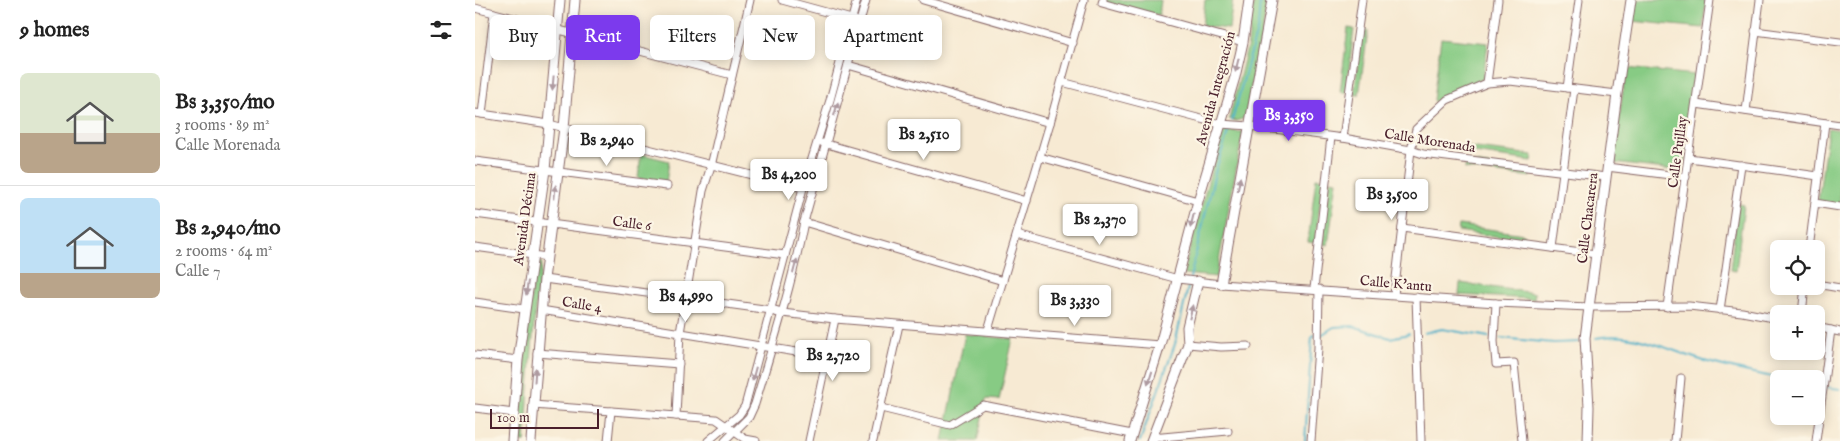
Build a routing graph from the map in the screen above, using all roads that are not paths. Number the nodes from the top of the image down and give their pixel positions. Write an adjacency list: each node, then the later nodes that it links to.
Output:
1 (560, 0): 24 (main road, Avenida Décima)
2 (575, 0): 20 (main road, Avenida Décima)
3 (750, 0): 35 (street)
4 (782, 0): 21 (street)
5 (857, 0): 22 (street)
6 (866, 0): 23 (street)
7 (923, 0): 27 (street)
8 (1084, 0): 27 (street)
9 (1103, 0): 28 (street)
10 (1249, 0): 28 (main road, Avenida Integración)
11 (1272, 0): 48 (main road)
12 (1362, 0): 51 (street)
13 (1498, 0): 37 (street)
14 (1579, 0): 38 (street)
15 (1631, 0): 39 (main road, Calle Chacarera)
16 (1710, 0): 40 (street, Calle Pujllay)
17 (1759, 0): 26 (street)
18 (475, 8): 19 (street)
19 (494, 13): 24 (street); 42 (street)
20 (574, 15)
21 (837, 15)
22 (853, 15)
23 (862, 15)
24 (558, 29): 25 (street); 45 (main road, Avenida Décima, one-way to 45)
25 (566, 31)
26 (1755, 31): 29 (street); 41 (street)
27 (1073, 42): 36 (street)
28 (1243, 42): 46 (main road, Avenida Integración, one-way to 46)
29 (1840, 42)
30 (640, 51): 35 (street)
31 (570, 60): 49 (main road, Avenida Décima)
32 (841, 60): 52 (street)
33 (849, 60): 34 (street)
34 (848, 65): 43 (street); 53 (street, one-way to 34)
35 (732, 75): 59 (street)
36 (1062, 82): 43 (street); 46 (street, Calle Morenada)
37 (1487, 83): 38 (street); 54 (street)
38 (1571, 88): 39 (street); 62 (street)
39 (1617, 94): 60 (main road, Calle Chacarera)
40 (1696, 104): 41 (street); 56 (street, Calle Pujllay)
41 (1746, 111): 44 (street)
42 (479, 114): 45 (street)
43 (1050, 123): 55 (street)
44 (1825, 123): 47 (street); 65 (street)
45 (549, 124): 49 (street); 61 (main road, Avenida Décima)
46 (1220, 124): 48 (street, Calle Morenada); 70 (main road, Avenida Integración)
47 (1840, 125)
48 (1250, 126): 50 (street, Calle Morenada); 90 (main road, one-way to 48)
49 (564, 128): 59 (street); 63 (main road, Avenida Décima)
50 (1331, 137): 51 (street, Calle Morenada); 93 (street)
51 (1343, 138): 54 (street, Calle Morenada)
52 (817, 141): 53 (street); 68 (street)
53 (825, 144): 69 (street); 74 (street)
54 (1411, 150): 62 (street, Calle Morenada); 77 (street)
55 (1040, 157): 69 (street); 70 (street)
56 (1689, 158): 58 (street); 64 (street, Calle Pujllay)
57 (475, 162): 61 (street)
58 (1741, 165): 65 (street); 104 (street)
59 (711, 166): 68 (street); 80 (street)
60 (1607, 167): 64 (street); 66 (main road, Calle Chacarera)
61 (545, 170): 63 (street); 75 (main road, Avenida Décima)
62 (1563, 171): 66 (street, Calle Morenada); 82 (street)
63 (557, 172): 67 (street); 76 (main road, Avenida Décima, one-way to 63)
64 (1686, 176): 100 (street, Calle Pujllay)
65 (1818, 176): 71 (street)
66 (1606, 177): 83 (main road, Calle Chacarera)
67 (667, 186)
68 (803, 188): 85 (street)
69 (1027, 201): 78 (street)
70 (1197, 201): 89 (main road, Avenida Integración, one-way to 89)
71 (1815, 204): 72 (street); 79 (street)
72 (1840, 207)
73 (475, 214): 75 (street, Calle 6)
74 (804, 222): 88 (street); 105 (street, one-way to 74)
75 (537, 223): 76 (street, Calle 6); 84 (main road, Avenida Décima)
76 (552, 224): 80 (street, Calle 6); 86 (main road, Avenida Décima)
77 (1402, 228): 82 (street); 94 (street)
78 (1017, 234): 88 (street); 89 (street, Calle K'antu)
79 (1810, 240)
80 (695, 244): 85 (street, Calle 6); 96 (street)
81 (475, 247): 84 (street)
82 (1553, 248): 83 (street)
83 (1596, 254): 99 (main road, Calle Chacarera)
84 (532, 255): 86 (street); 101 (main road, Avenida Décima, one-way to 101)
85 (785, 255): 103 (street)
86 (547, 257): 87 (main road, Avenida Décima)
87 (544, 279): 96 (street); 102 (main road, Avenida Décima)
88 (1003, 280): 110 (street)
89 (1189, 280): 90 (street, Calle K'antu); 114 (main road, Avenida Integración, one-way to 89); 116 (main road, Avenida Integración)
90 (1221, 284): 93 (street, Calle K'antu)
91 (1825, 286): 92 (street)
92 (1840, 288)
93 (1317, 289): 94 (street, Calle K'antu); 144 (street)
94 (1394, 295): 95 (street, Calle K'antu)
95 (1416, 297): 98 (street, Calle K'antu); 145 (street)
96 (686, 298): 103 (street); 113 (street)
97 (475, 302): 101 (street)
98 (1496, 303): 99 (street, Calle K'antu); 146 (street)
99 (1589, 307): 100 (street, Calle K'antu); 147 (main road, Calle Chacarera)
100 (1667, 307): 104 (street, Calle K'antu)
101 (524, 309): 122 (main road, Avenida Décima)
102 (541, 310): 113 (street, Calle 4); 119 (main road, Avenida Décima)
103 (771, 310): 105 (main road); 115 (street)
104 (1720, 310): 106 (street, Calle K'antu)
105 (782, 313): 107 (street); 118 (street)
106 (1770, 318)
107 (835, 319): 108 (street); 121 (street)
108 (899, 324): 110 (street); 127 (street)
109 (1825, 329): 111 (street)
110 (988, 330): 116 (street)
111 (1831, 330): 112 (street); 149 (street)
112 (1840, 332)
113 (680, 333): 115 (street, Calle 4); 123 (street)
114 (1189, 344): 117 (street); 135 (main road, Avenida Integración)
115 (761, 346): 118 (street, Calle 4); 131 (street, one-way to 131)
116 (1160, 346): 134 (main road, Avenida Integración, one-way to 134)
117 (1247, 346)
118 (771, 348): 121 (street, Calle 4); 133 (street)
119 (537, 353): 123 (street); 125 (main road, Avenida Décima, one-way to 119)
120 (475, 355): 122 (street)
121 (827, 357): 142 (street)
122 (518, 360): 129 (main road, Avenida Décima)
123 (679, 364): 130 (street)
124 (1681, 378): 148 (street)
125 (533, 405): 128 (street); 137 (main road, Avenida Décima)
126 (475, 408): 129 (street)
127 (881, 408): 134 (street); 143 (street)
128 (611, 411): 130 (street); 138 (street)
129 (514, 413): 136 (main road, Avenida Décima)
130 (676, 416): 131 (street)
131 (727, 425): 133 (street); 139 (street)
132 (1228, 431): 135 (street)
133 (735, 432): 140 (street); 141 (street)
134 (1131, 438)
135 (1151, 439)
136 (512, 441)
137 (531, 441)
138 (608, 441)
139 (708, 441)
140 (725, 441)
141 (756, 441)
142 (809, 441)
143 (873, 441)
144 (1311, 441)
145 (1421, 441)
146 (1522, 441)
147 (1589, 441)
148 (1675, 441)
149 (1816, 441)

